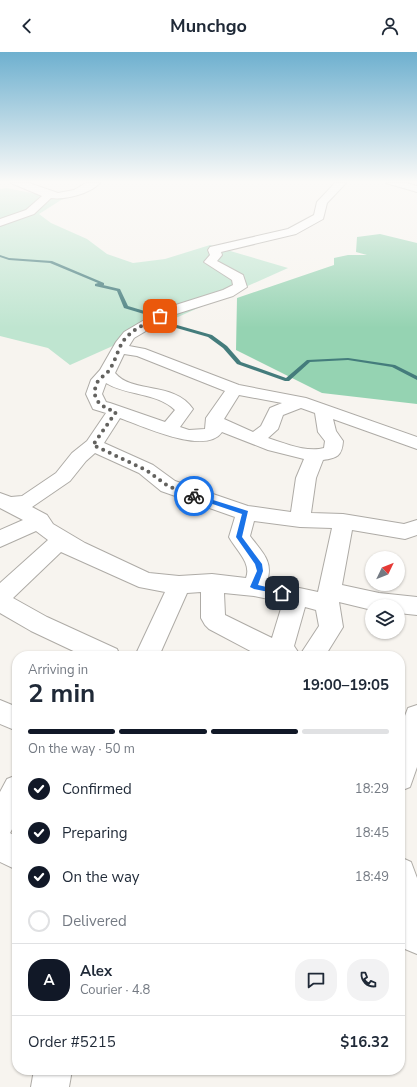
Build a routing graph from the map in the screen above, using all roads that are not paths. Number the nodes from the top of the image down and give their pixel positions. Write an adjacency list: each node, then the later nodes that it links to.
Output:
1 (293, 231): 2 (street)
2 (120, 349): 3 (street); 4 (street)
3 (184, 369): 5 (street); 6 (street)
4 (107, 373): 6 (street); 9 (street)
5 (235, 389): 7 (street); 11 (street)
6 (158, 394): 12 (street)
7 (300, 402): 8 (street); 10 (street)
8 (323, 411): 15 (street); 17 (street)
9 (116, 412): 12 (street); 16 (street)
10 (276, 412): 13 (street); 14 (street)
11 (216, 422): 12 (street); 13 (street)
12 (168, 429)
13 (262, 441): 14 (street)
14 (287, 442): 17 (street)
15 (417, 443)
16 (93, 445): 18 (street); 19 (street)
17 (314, 456): 21 (street)
18 (5, 502): 20 (street)
19 (246, 513): 21 (street); 29 (street)
20 (40, 520): 24 (street); 25 (street); 26 (street)
21 (300, 520): 22 (street)
22 (342, 522): 23 (street); 32 (street)
23 (417, 527)
24 (0, 539)
25 (77, 549): 26 (street); 28 (street)
26 (47, 552): 31 (street)
27 (212, 583): 28 (street); 29 (street); 37 (street)
28 (179, 586): 36 (street)
29 (254, 587): 30 (street)
30 (296, 596): 32 (street); 38 (street)
31 (0, 597)
32 (329, 597): 34 (street); 39 (street)
33 (0, 602): 35 (street)
34 (417, 606)
35 (97, 651)
36 (149, 651)
37 (272, 651)
38 (283, 651)
39 (315, 651)
40 (0, 712): 41 (street)
41 (12, 717)
42 (417, 717): 43 (street)
43 (405, 759)
44 (12, 799): 45 (street)
45 (0, 822)
46 (0, 844): 47 (street)
47 (12, 852)
48 (405, 892): 49 (street)
49 (417, 937)
50 (52, 1075): 51 (street)
51 (50, 1087)

